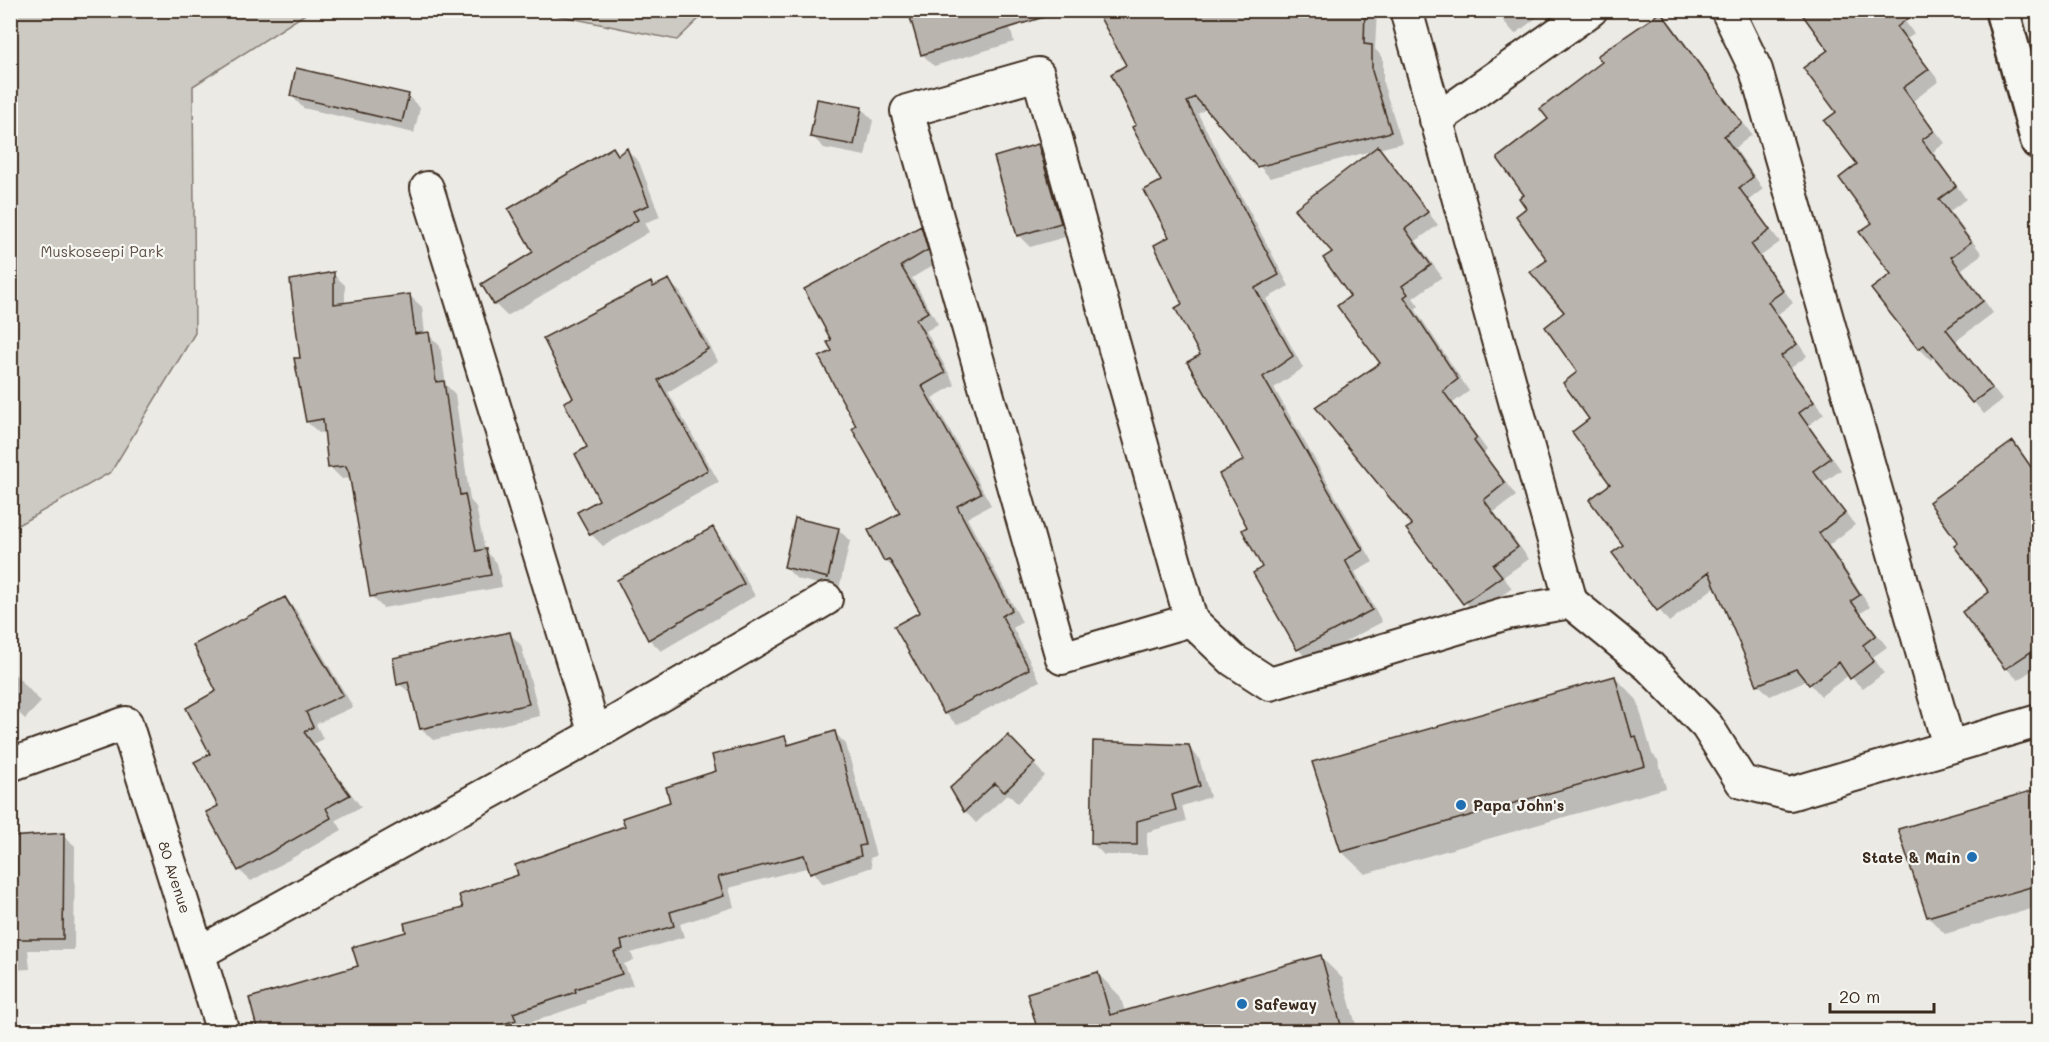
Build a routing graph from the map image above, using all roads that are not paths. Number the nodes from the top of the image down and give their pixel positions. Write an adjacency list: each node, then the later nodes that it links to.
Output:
1 (1406, 10): 5 (street)
2 (1591, 10): 5 (street)
3 (1727, 10): 13 (street)
4 (2002, 10): 6 (main road)
5 (1436, 120): 9 (street)
6 (2038, 142)
7 (427, 188): 12 (street)
8 (826, 599): 12 (street)
9 (1571, 602): 10 (street); 13 (street)
10 (1191, 620): 10 (street)
11 (2038, 721): 13 (street)
12 (595, 734): 15 (street)
13 (1949, 746)
14 (10, 765): 15 (street, 80 Avenue)
15 (199, 953): 16 (street, 80 Avenue)
16 (223, 1032)

